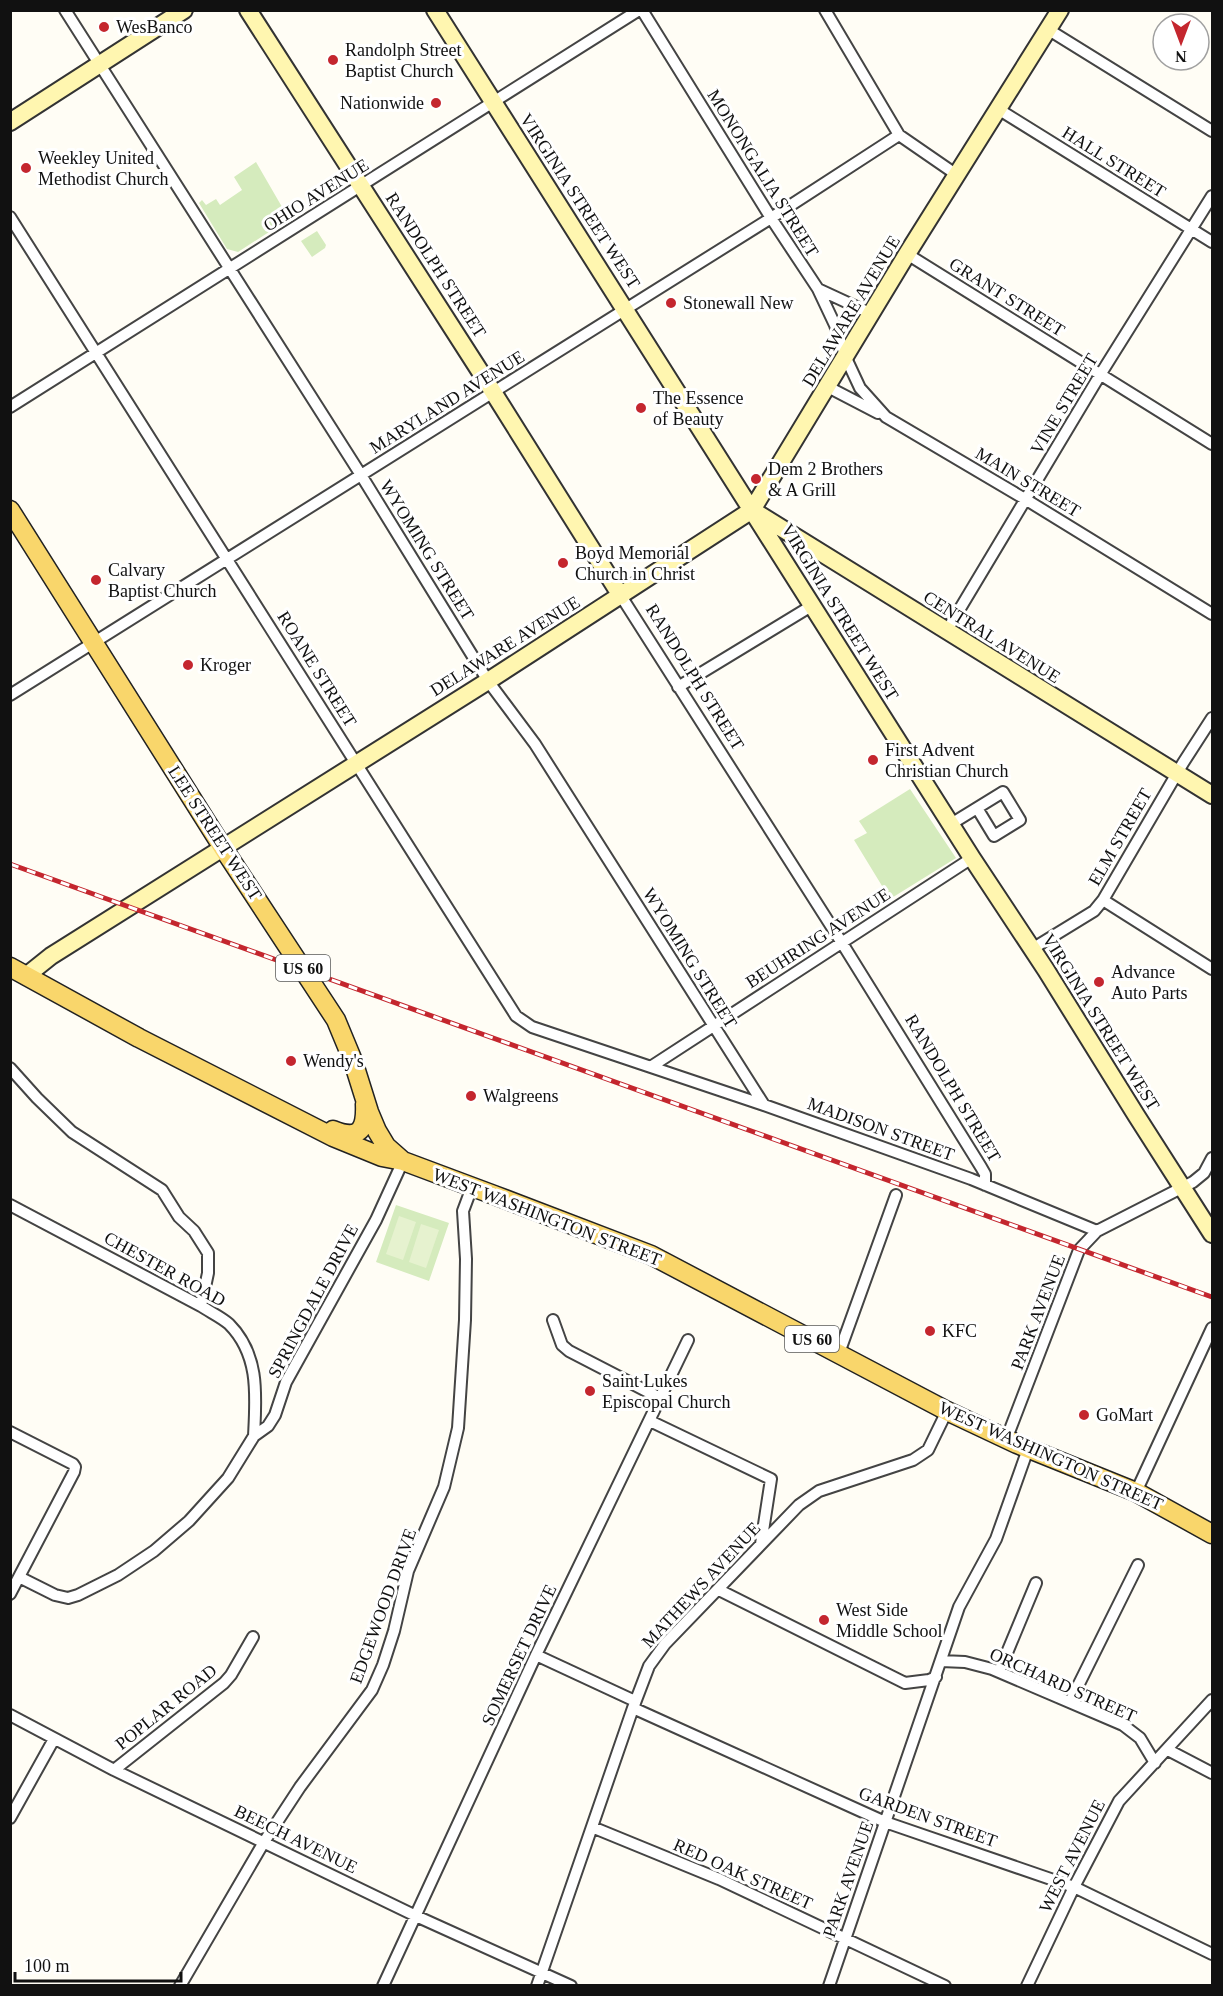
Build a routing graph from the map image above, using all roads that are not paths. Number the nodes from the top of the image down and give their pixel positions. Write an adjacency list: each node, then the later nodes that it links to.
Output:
1 (65, 10): 9 (street, WYOMING STREET)
2 (184, 10): 9 (main road)
3 (248, 10): 16 (main road, RANDOLPH STREET)
4 (435, 10): 10 (main road, VIRGINIA STREET WEST)
5 (640, 10): 10 (street, OHIO AVENUE); 19 (street, MONONGALIA STREET)
6 (825, 10): 14 (street)
7 (1060, 10): 8 (main road, DELAWARE AVENUE)
8 (1049, 30): 11 (main road, DELAWARE AVENUE); 13 (street)
9 (100, 64): 12 (main road); 23 (street, WYOMING STREET)
10 (494, 103): 16 (street, OHIO AVENUE); 25 (main road, VIRGINIA STREET WEST)
11 (998, 109): 15 (main road, DELAWARE AVENUE); 20 (street, HALL STREET)
12 (10, 122)
13 (1212, 131)
14 (899, 135): 15 (street); 19 (street, MARYLAND AVENUE)
15 (957, 175): 22 (main road, DELAWARE AVENUE)
16 (361, 185): 23 (street, OHIO AVENUE); 31 (main road, RANDOLPH STREET)
17 (1212, 195): 20 (street, VINE STREET)
18 (10, 217): 27 (street, ROANE STREET)
19 (771, 218): 24 (street, MONONGALIA STREET); 25 (street, MARYLAND AVENUE)
20 (1192, 230): 21 (street, HALL STREET); 29 (street, VINE STREET)
21 (1212, 242)
22 (907, 254): 26 (main road, DELAWARE AVENUE); 29 (street, GRANT STREET)
23 (229, 269): 27 (street, OHIO AVENUE); 35 (street, WYOMING STREET)
24 (818, 289): 26 (street); 28 (street, MONONGALIA STREET)
25 (626, 308): 31 (street, MARYLAND AVENUE); 38 (main road, VIRGINIA STREET WEST)
26 (872, 314): 28 (main road, DELAWARE AVENUE)
27 (97, 352): 32 (street, OHIO AVENUE); 39 (street, ROANE STREET)
28 (846, 358): 30 (main road, DELAWARE AVENUE); 33 (street, MAIN STREET)
29 (1100, 375): 34 (street, GRANT STREET); 36 (street, VINE STREET)
30 (828, 387): 33 (street); 38 (main road, DELAWARE AVENUE)
31 (494, 392): 35 (street, MARYLAND AVENUE); 40 (main road, RANDOLPH STREET)
32 (10, 406)
33 (886, 417): 36 (street, MAIN STREET)
34 (1212, 444)
35 (361, 475): 39 (street, MARYLAND AVENUE); 45 (street, WYOMING STREET)
36 (1025, 499): 42 (street, MAIN STREET); 43 (street, VINE STREET)
37 (10, 510): 44 (main road, LEE STREET WEST / US 60)
38 (752, 510): 40 (main road, DELAWARE AVENUE); 41 (main road, VIRGINIA STREET WEST); 43 (main road, CENTRAL AVENUE)
39 (227, 558): 44 (street, MARYLAND AVENUE); 49 (street, ROANE STREET)
40 (621, 596): 45 (main road, DELAWARE AVENUE); 46 (street, RANDOLPH STREET)
41 (813, 605): 46 (street); 53 (main road, VIRGINIA STREET WEST)
42 (1212, 614)
43 (946, 632): 50 (main road, CENTRAL AVENUE)
44 (95, 643): 47 (street, MARYLAND AVENUE); 54 (main road, LEE STREET WEST / US 60)
45 (488, 681): 49 (main road, DELAWARE AVENUE); 61 (street, WYOMING STREET)
46 (678, 687): 57 (street, RANDOLPH STREET)
47 (10, 695)
48 (1212, 718): 50 (street, ELM STREET)
49 (357, 763): 54 (main road, DELAWARE AVENUE); 62 (street, ROANE STREET)
50 (1177, 774): 51 (main road, CENTRAL AVENUE); 56 (street, ELM STREET)
51 (1212, 795)
52 (977, 808): 53 (street)
53 (951, 824): 55 (main road, VIRGINIA STREET WEST)
54 (223, 848): 60 (main road, DELAWARE AVENUE); 64 (main road, LEE STREET WEST / US 60)
55 (972, 858): 57 (street, BEUHRING AVENUE); 58 (main road, VIRGINIA STREET WEST)
56 (1103, 900): 58 (street, ELM STREET); 59 (street)
57 (842, 943): 61 (street, BEUHRING AVENUE); 69 (street, RANDOLPH STREET)
58 (1032, 949): 70 (main road, VIRGINIA STREET WEST)
59 (1212, 969)
60 (18, 972): 66 (main road, WEST WASHINGTON STREET / US 60)
61 (712, 1025): 62 (street, BEUHRING AVENUE); 65 (street, WYOMING STREET)
62 (652, 1066): 65 (street, MADISON STREET)
63 (10, 1068): 76 (street)
64 (364, 1098): 66 (main road); 68 (main road, LEE STREET WEST / US 60)
65 (764, 1104): 69 (street, MADISON STREET)
66 (292, 1115): 68 (main road, WEST WASHINGTON STREET / US 60)
67 (1212, 1158): 70 (street, PARK AVENUE)
68 (403, 1161): 71 (main road, WEST WASHINGTON STREET / US 60); 85 (street, SPRINGDALE DRIVE)
69 (986, 1185): 74 (street, MADISON STREET)
70 (1182, 1187): 74 (street, PARK AVENUE); 75 (main road, VIRGINIA STREET WEST)
71 (472, 1188): 80 (main road, WEST WASHINGTON STREET / US 60); 113 (street, EDGEWOOD DRIVE)
72 (896, 1195): 80 (street)
73 (10, 1204): 76 (street, CHESTER ROAD)
74 (1097, 1231): 86 (street, PARK AVENUE)
75 (1212, 1234)
76 (201, 1306): 85 (street, CHESTER ROAD)
77 (553, 1320): 81 (street)
78 (1212, 1328): 88 (street)
79 (688, 1340): 81 (street, SOMERSET DRIVE)
80 (839, 1353): 82 (main road, WEST WASHINGTON STREET / US 60)
81 (660, 1398): 83 (street, SOMERSET DRIVE)
82 (947, 1411): 86 (main road, WEST WASHINGTON STREET / US 60); 90 (street, MATHEWS AVENUE)
83 (650, 1421): 90 (street); 97 (street, SOMERSET DRIVE)
84 (10, 1432): 92 (street)
85 (254, 1436): 92 (street, SPRINGDALE DRIVE)
86 (1006, 1440): 87 (main road, WEST WASHINGTON STREET / US 60)
87 (1028, 1449): 88 (main road, WEST WASHINGTON STREET / US 60); 98 (street, PARK AVENUE)
88 (1136, 1492): 89 (main road, WEST WASHINGTON STREET / US 60)
89 (1212, 1534)
90 (761, 1544): 94 (street, MATHEWS AVENUE)
91 (1138, 1565): 102 (street)
92 (19, 1577): 95 (street)
93 (1036, 1584): 99 (street)
94 (719, 1590): 100 (street); 103 (street, MATHEWS AVENUE)
95 (10, 1594)
96 (253, 1637): 108 (street, POPLAR ROAD)
97 (536, 1655): 103 (street, GARDEN STREET); 115 (street, SOMERSET DRIVE)
98 (941, 1661): 99 (street, ORCHARD STREET); 100 (street, PARK AVENUE)
99 (999, 1672): 102 (street, ORCHARD STREET)
100 (936, 1677): 111 (street, PARK AVENUE)
101 (1212, 1700): 106 (street, WEST AVENUE)
102 (1070, 1702): 107 (street, ORCHARD STREET)
103 (634, 1705): 111 (street, GARDEN STREET); 112 (street, MATHEWS AVENUE)
104 (10, 1715): 105 (street, BEECH AVENUE)
105 (54, 1739): 108 (street, BEECH AVENUE); 110 (street)
106 (1168, 1750): 107 (street, WEST AVENUE); 109 (street)
107 (1155, 1763): 114 (street, WEST AVENUE)
108 (114, 1770): 113 (street, BEECH AVENUE)
109 (1212, 1773)
110 (10, 1818)
111 (885, 1822): 114 (street, GARDEN STREET); 116 (street, PARK AVENUE)
112 (592, 1827): 116 (street, RED OAK STREET); 118 (street, MATHEWS AVENUE)
113 (264, 1842): 115 (street, BEECH AVENUE); 119 (street, EDGEWOOD DRIVE)
114 (1074, 1887): 117 (street, GARDEN STREET); 125 (street, WEST AVENUE)
115 (416, 1916): 118 (street, BEECH AVENUE); 120 (street, SOMERSET DRIVE)
116 (845, 1939): 123 (street, PARK AVENUE); 124 (street, RED OAK STREET)
117 (1212, 1954)
118 (541, 1972): 121 (street, MATHEWS AVENUE); 122 (street, BEECH AVENUE)
119 (180, 1986)
120 (383, 1986)
121 (537, 1986)
122 (571, 1986)
123 (829, 1986)
124 (945, 1986)
125 (1027, 1986)

